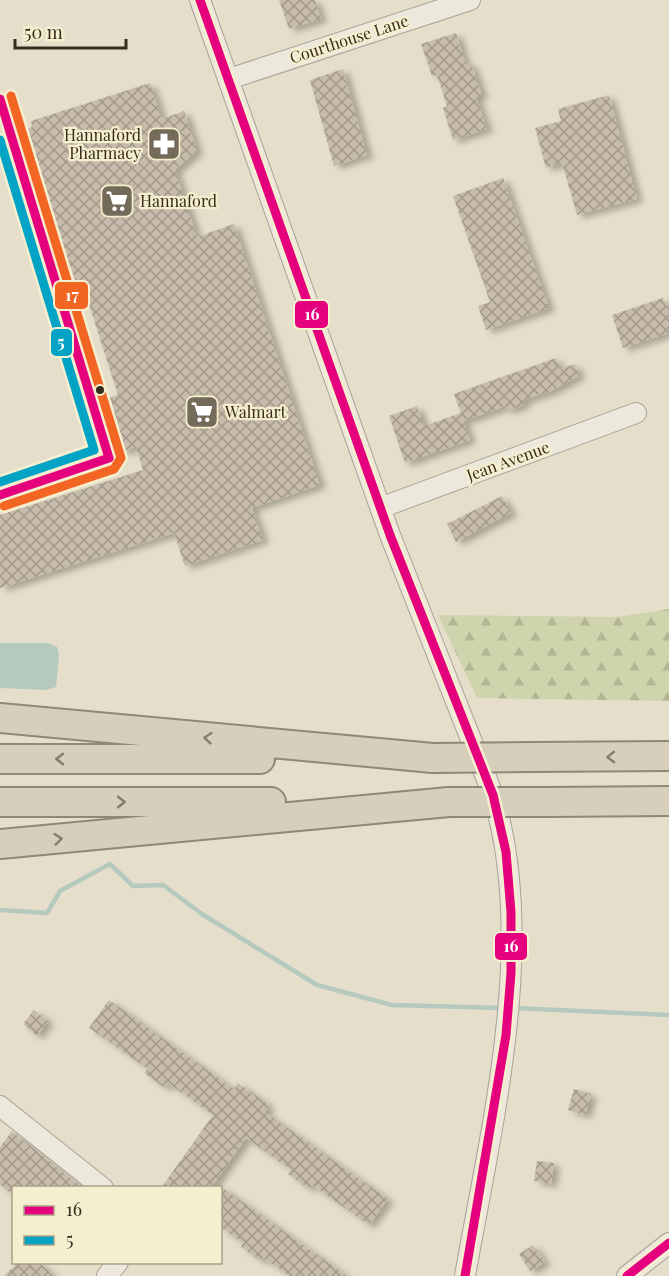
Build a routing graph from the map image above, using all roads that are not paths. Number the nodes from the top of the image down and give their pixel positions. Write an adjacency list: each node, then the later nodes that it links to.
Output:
1 (200, 0): 3 (street)
2 (470, 0): 3 (street, Courthouse Lane)
3 (229, 79): 5 (street)
4 (636, 413): 5 (street, Jean Avenue)
5 (380, 508): 19 (street)
6 (0, 718): 8 (highway, one-way to 6)
7 (669, 756): 8 (highway, one-way to 8, bridge)
8 (433, 758): 9 (highway, one-way to 9)
9 (0, 759)
10 (669, 801): 12 (highway, bridge)
11 (0, 802): 12 (highway, one-way to 12)
12 (448, 802): 13 (highway, one-way to 12)
13 (0, 844)
14 (0, 1106): 15 (street)
15 (100, 1186)
16 (669, 1243): 20 (street)
17 (117, 1264): 18 (street)
18 (107, 1276)
19 (465, 1276)
20 (627, 1276)

